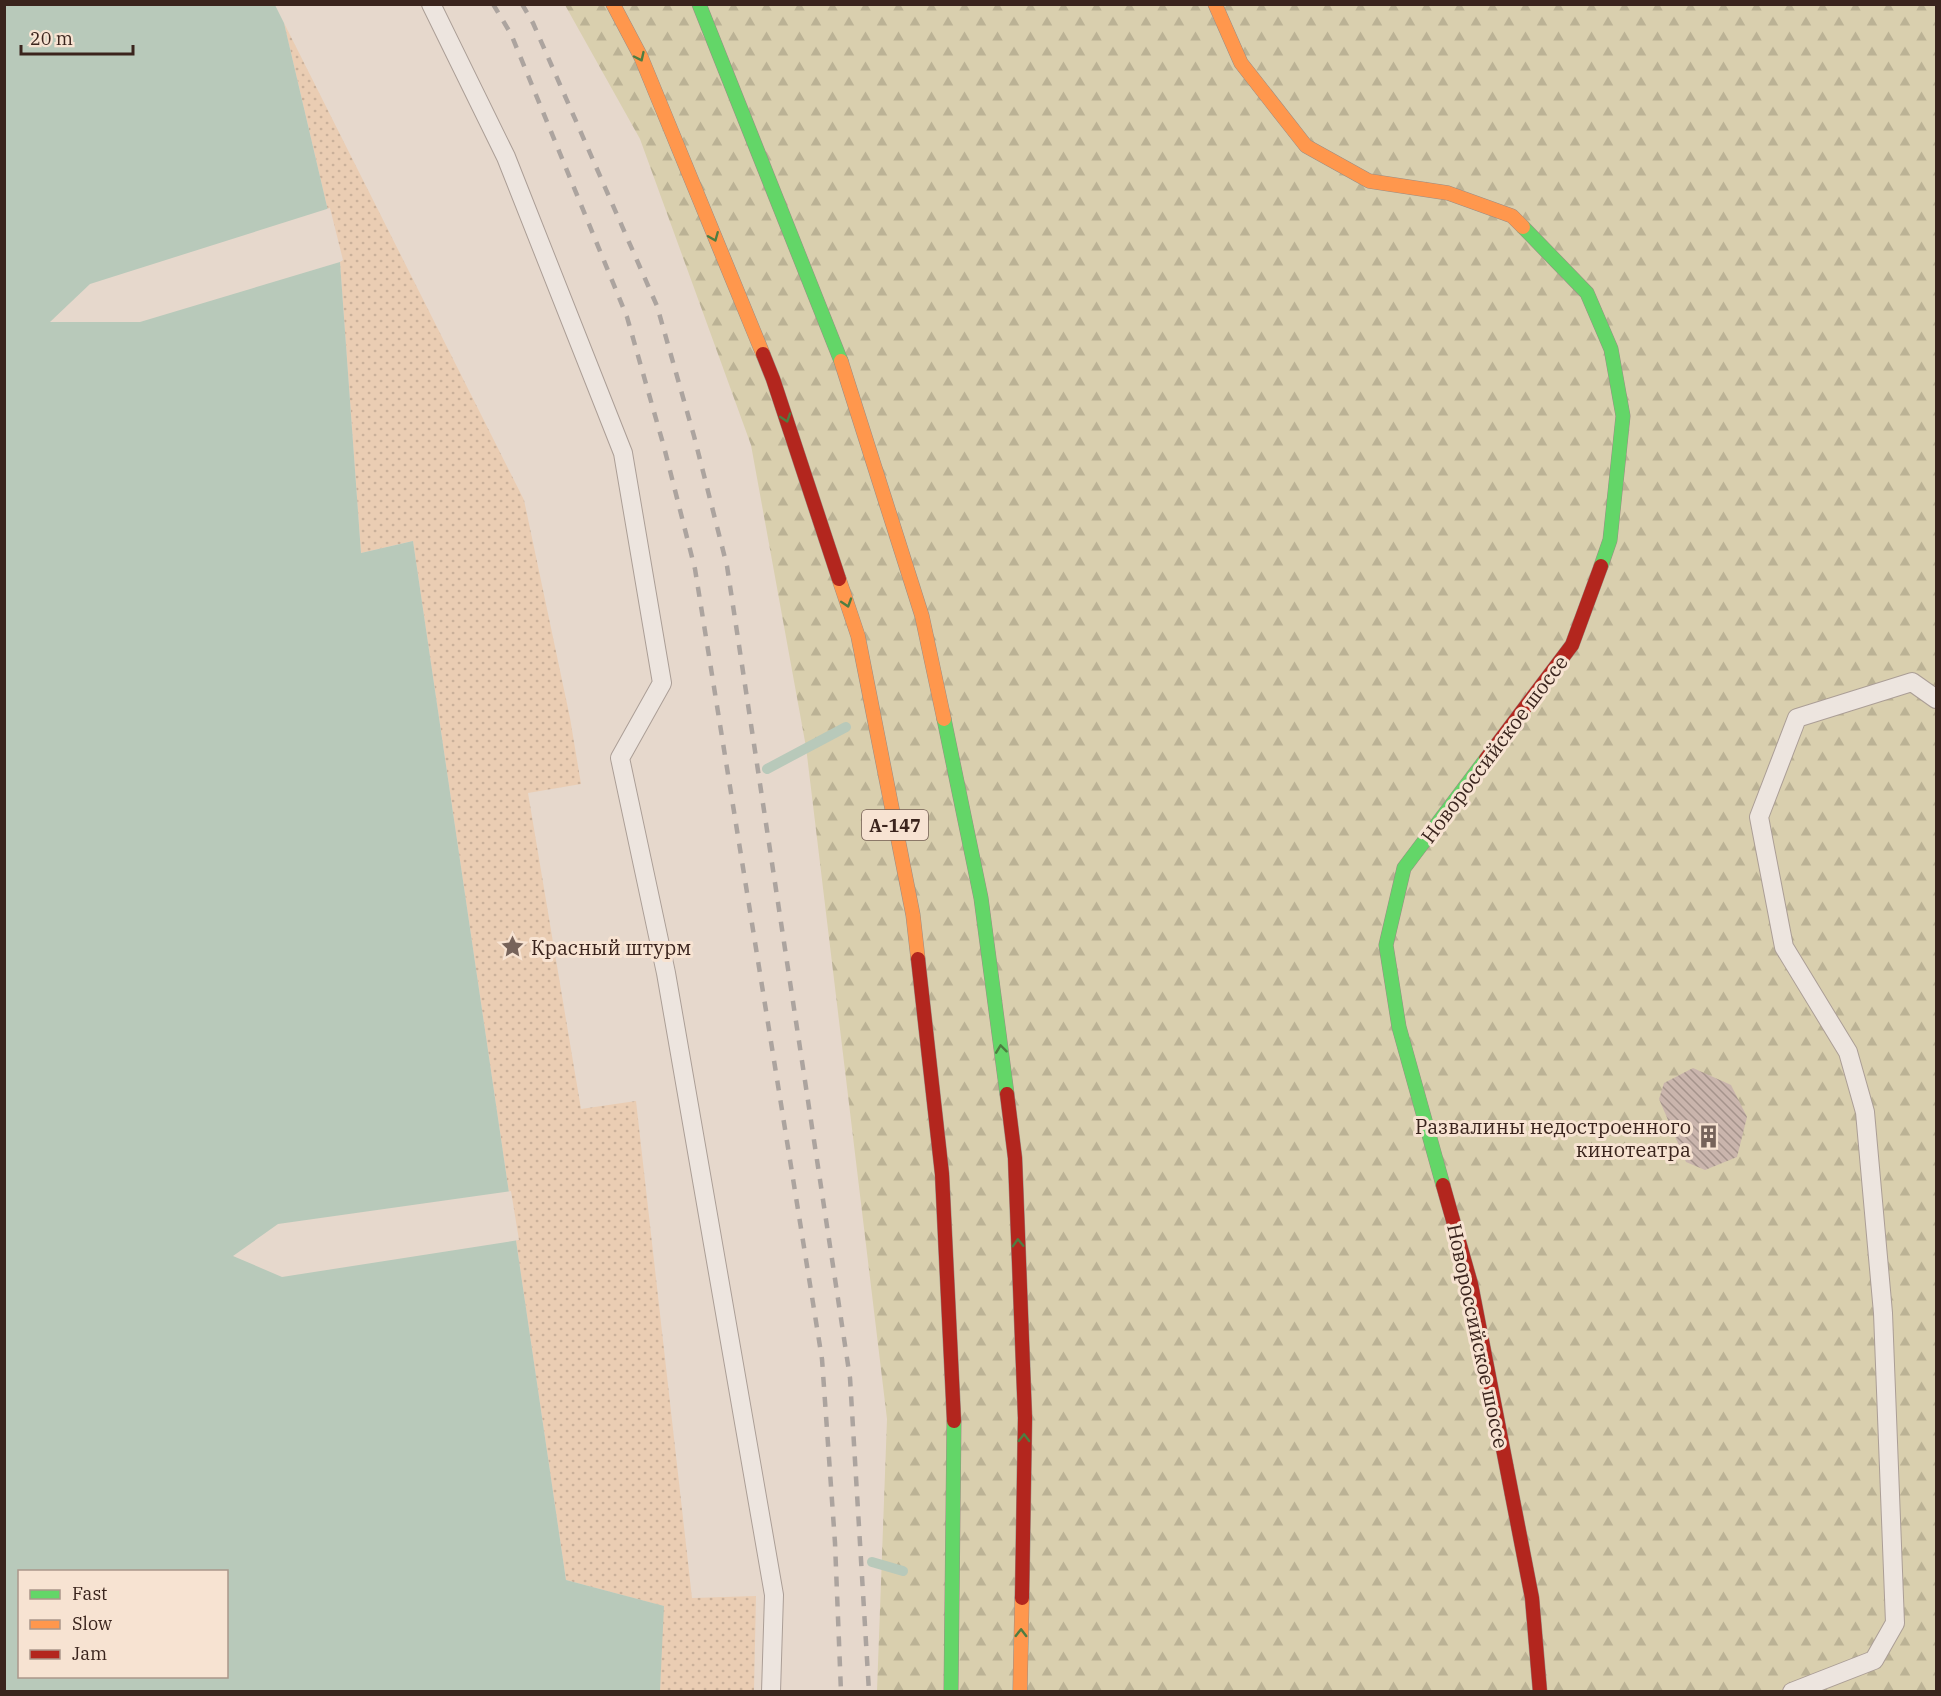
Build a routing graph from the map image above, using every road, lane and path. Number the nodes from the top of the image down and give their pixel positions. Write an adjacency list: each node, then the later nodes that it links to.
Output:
1 (431, 4): 6 (lane)
2 (613, 4): 7 (main road, А-147, one-way to 7)
3 (699, 4): 8 (main road, one-way to 3)
4 (1215, 4): 9 (main road, Новороссийское шоссе)
5 (1936, 699): 10 (lane)
6 (771, 1692)
7 (951, 1692)
8 (1020, 1692)
9 (1540, 1692)
10 (1792, 1692)

